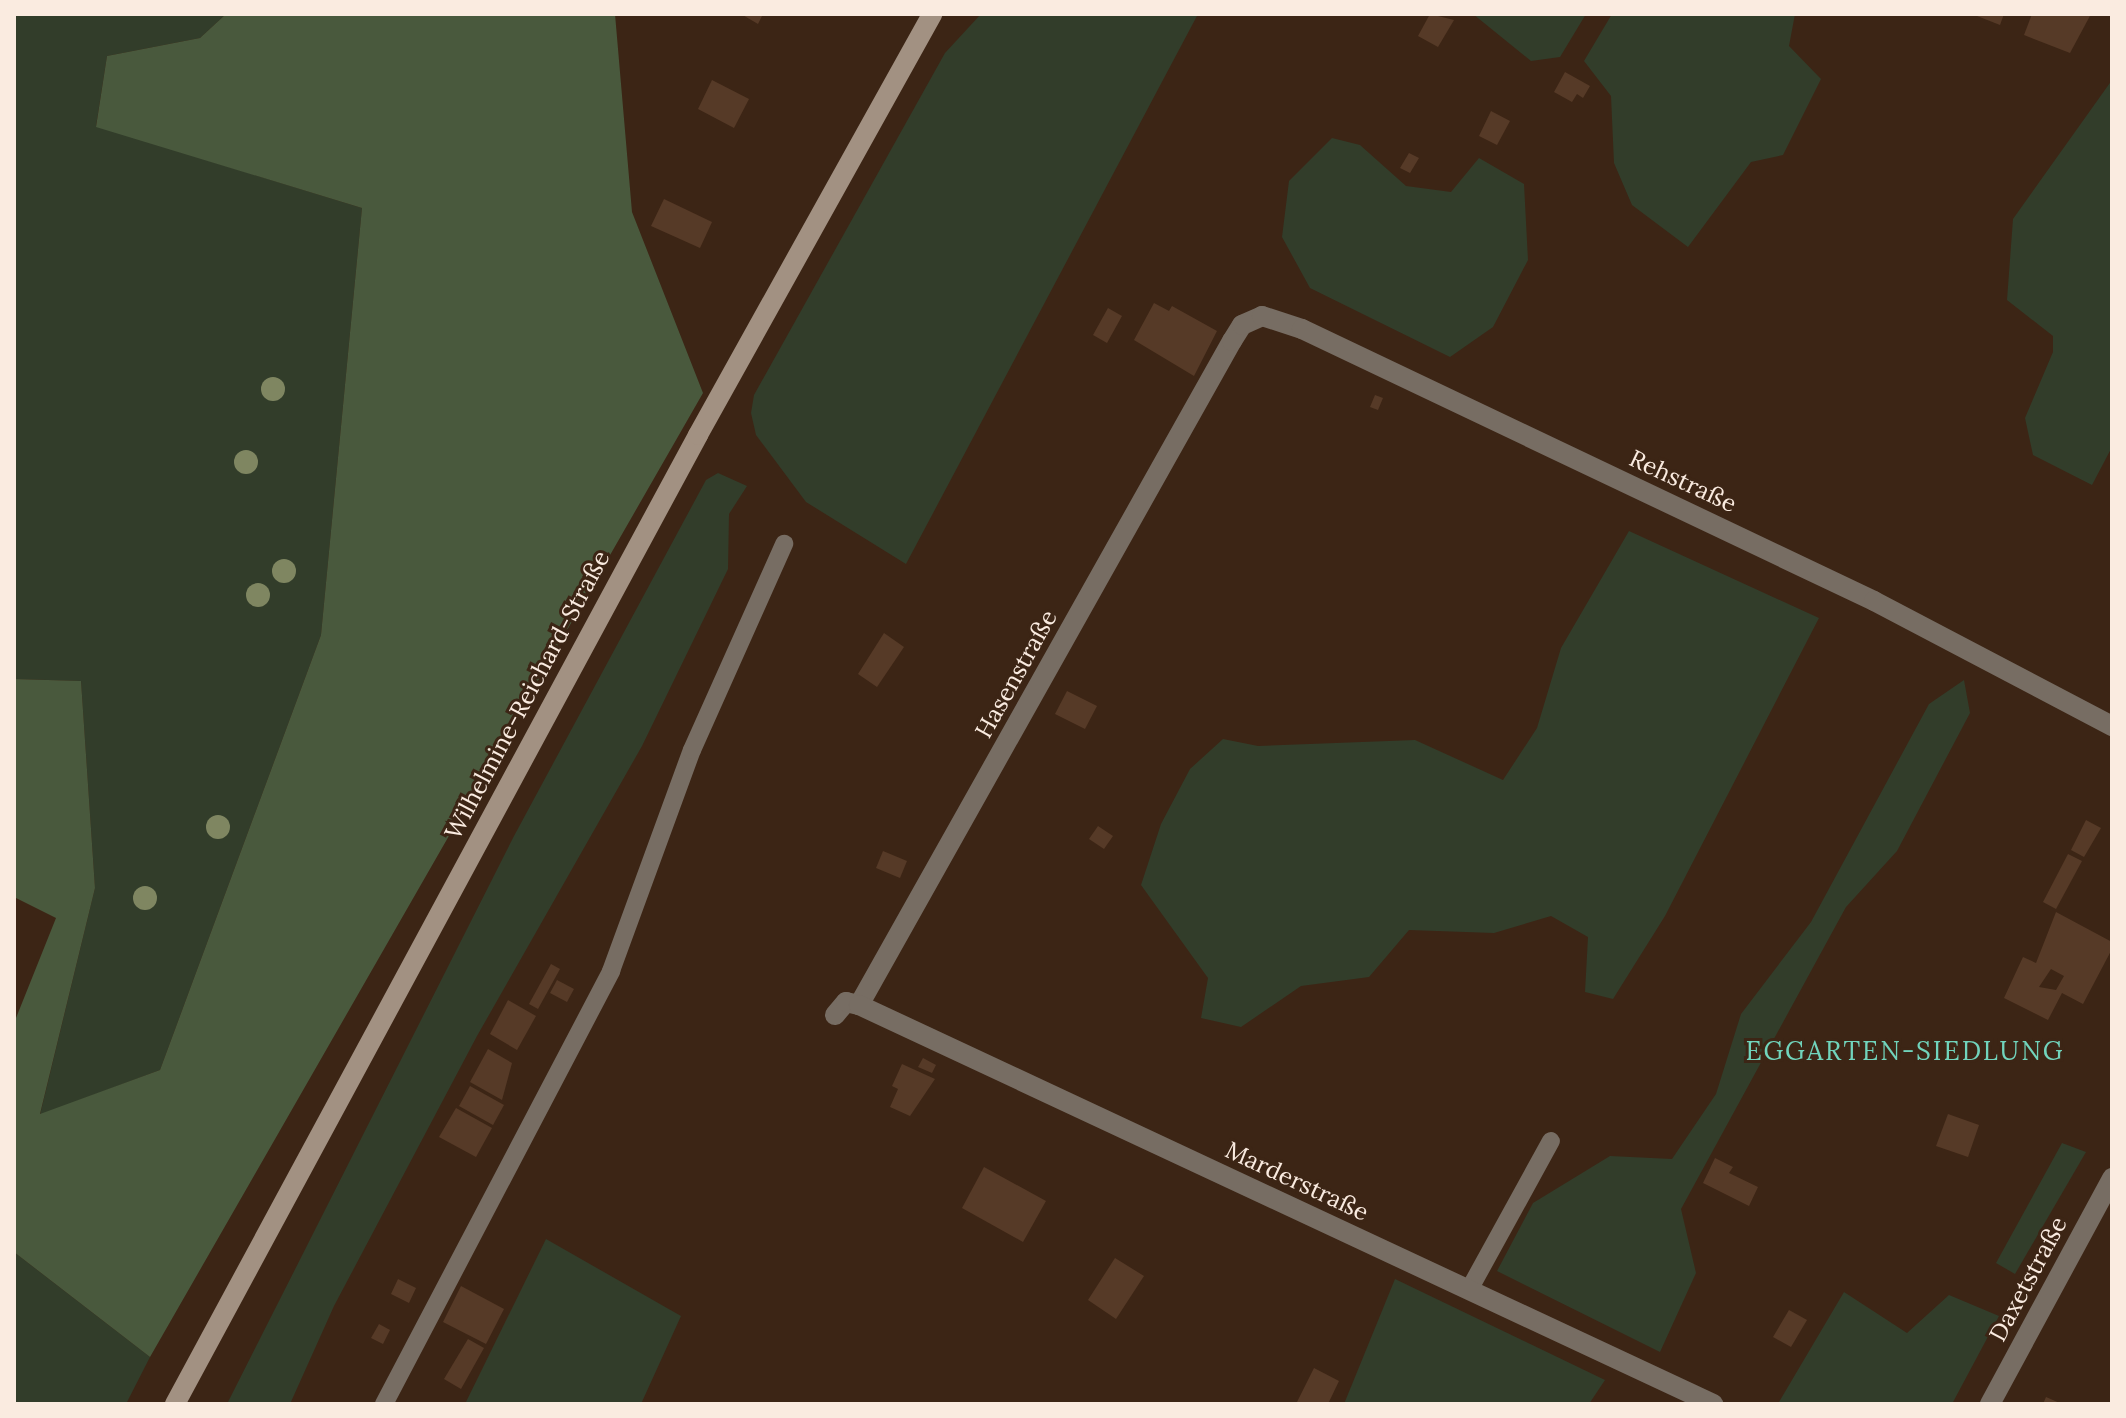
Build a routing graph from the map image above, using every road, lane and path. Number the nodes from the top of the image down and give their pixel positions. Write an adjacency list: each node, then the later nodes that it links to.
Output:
1 (932, 14): 10 (street, Wilhelmine-Reichard-Straße)
2 (1232, 341): 4 (street, Rehstraße); 5 (street, Hasenstraße)
3 (784, 544): 11 (lane)
4 (2112, 726)
5 (859, 1005): 6 (street); 9 (street, Marderstraße)
6 (835, 1015)
7 (1551, 1141): 9 (lane)
8 (2112, 1178): 13 (street, Daxetstraße)
9 (1469, 1290): 12 (street, Marderstraße)
10 (175, 1404)
11 (384, 1404)
12 (1713, 1404)
13 (1990, 1404)

